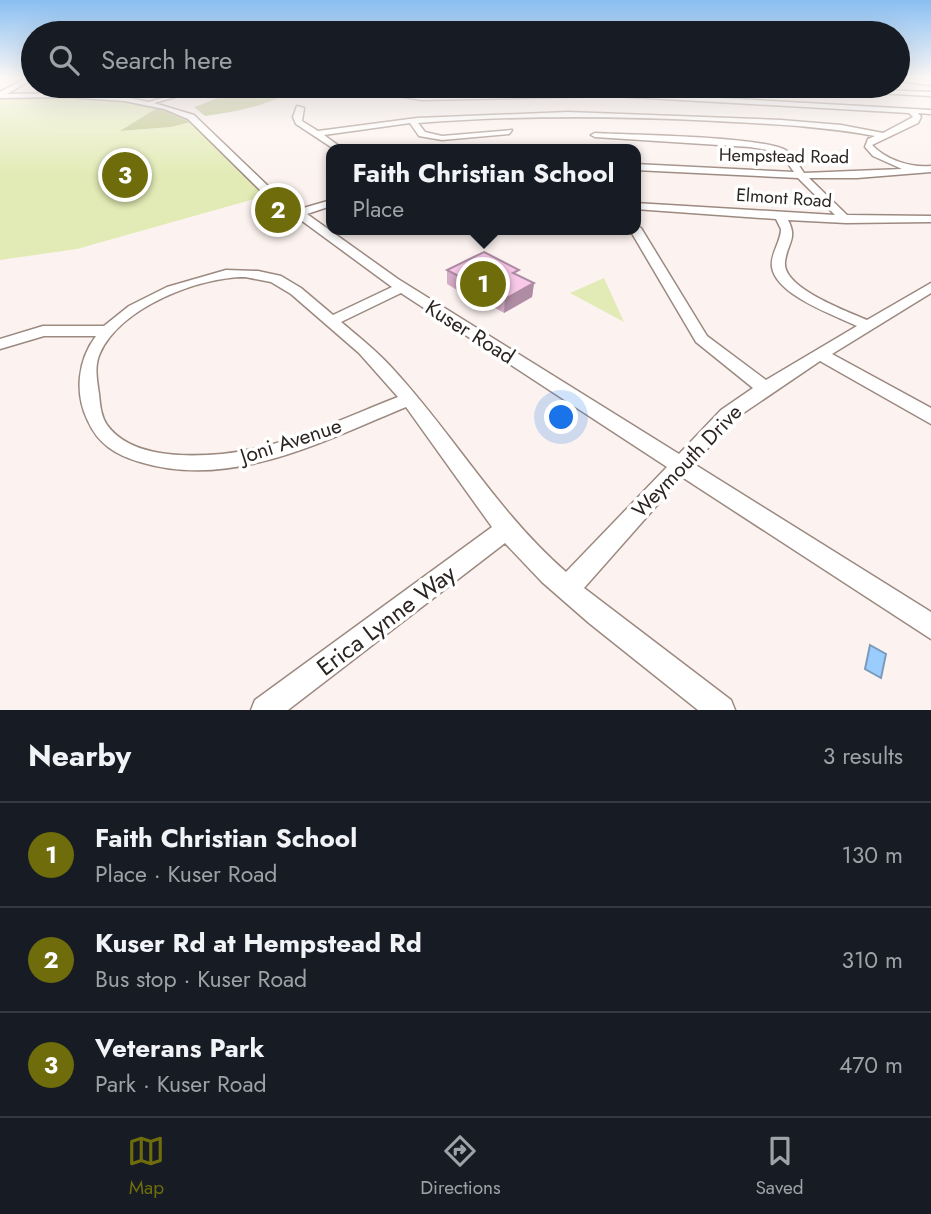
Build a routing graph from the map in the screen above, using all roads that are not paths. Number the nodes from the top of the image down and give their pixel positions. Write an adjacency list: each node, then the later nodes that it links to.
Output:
1 (175, 111): 18 (street, Kuser Road)
2 (299, 111): 9 (street)
3 (695, 111): 6 (street)
4 (911, 111): 10 (street)
5 (585, 113): 6 (street); 7 (street); 15 (street)
6 (697, 117): 10 (street)
7 (414, 123): 8 (street); 9 (street)
8 (509, 132)
9 (317, 134): 11 (street)
10 (882, 135): 14 (street)
11 (332, 144)
12 (641, 167): 15 (street, Hempstead Road)
13 (931, 169): 14 (street, Hempstead Road)
14 (916, 171): 15 (street, Hempstead Road)
15 (802, 177): 22 (street)
16 (326, 205): 18 (street)
17 (641, 206): 19 (street, Elmont Road)
18 (298, 213): 23 (street, Kuser Road)
19 (780, 216): 22 (street, Elmont Road); 30 (street)
20 (911, 219): 21 (street, Elmont Road); 22 (street, Elmont Road); 24 (street)
21 (931, 219)
22 (846, 220)
23 (326, 233)
24 (931, 233)
25 (328, 235): 27 (street, Kuser Road)
26 (639, 235): 34 (street)
27 (397, 285): 29 (street); 37 (street, Kuser Road)
28 (931, 286): 30 (street, Weymouth Drive)
29 (327, 317): 31 (street, Joni Avenue); 35 (street, Joni Avenue)
30 (867, 325): 33 (street, Weymouth Drive)
31 (107, 331): 32 (street); 35 (street, Joni Avenue)
32 (0, 344)
33 (819, 354): 34 (street, Weymouth Drive); 36 (street)
34 (765, 388): 37 (street, Weymouth Drive)
35 (409, 399): 38 (street, Joni Avenue)
36 (931, 417)
37 (677, 466): 39 (street, Weymouth Drive); 40 (street, Kuser Road)
38 (507, 529): 39 (street, Joni Avenue); 41 (street, Erica Lynne Way)
39 (567, 589): 42 (street, Joni Avenue)
40 (931, 626)
41 (265, 710)
42 (721, 710)

